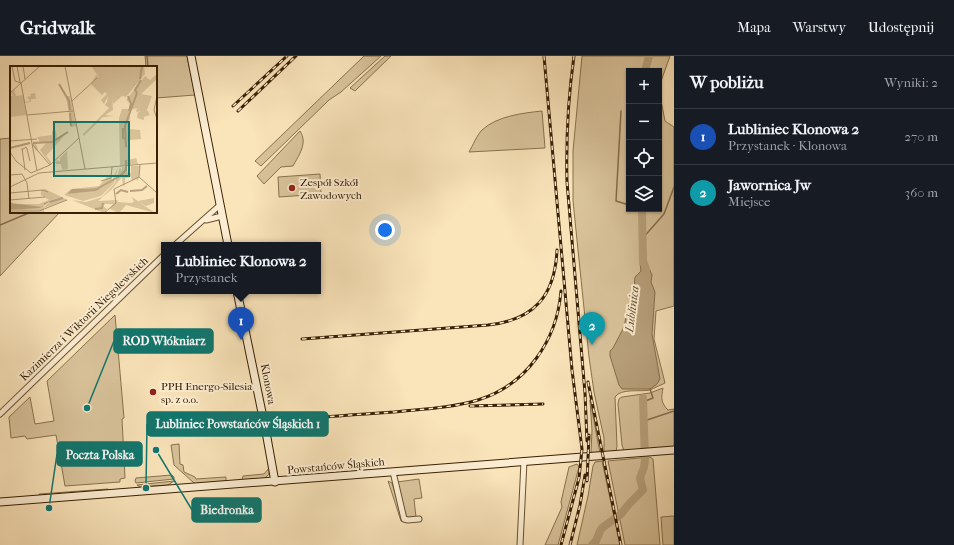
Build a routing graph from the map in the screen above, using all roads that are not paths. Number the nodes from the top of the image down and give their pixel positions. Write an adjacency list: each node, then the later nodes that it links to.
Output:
1 (191, 56): 2 (main road)
2 (220, 205): 3 (main road); 4 (street)
3 (222, 216): 4 (street); 6 (main road)
4 (199, 223): 5 (street)
5 (178, 242)
6 (227, 242)
7 (161, 258): 9 (street, Kazimierza i Wiktorii Niegolewskich)
8 (238, 294): 13 (main road, Klonowa)
9 (0, 414)
10 (674, 450): 11 (main road, Powstańców Śląskich)
11 (524, 461): 12 (main road, Powstańców Śląskich); 16 (street)
12 (393, 472): 13 (main road, Powstańców Śląskich); 15 (street)
13 (275, 482): 14 (main road, Powstańców Śląskich)
14 (0, 502)
15 (419, 519)
16 (520, 545)

